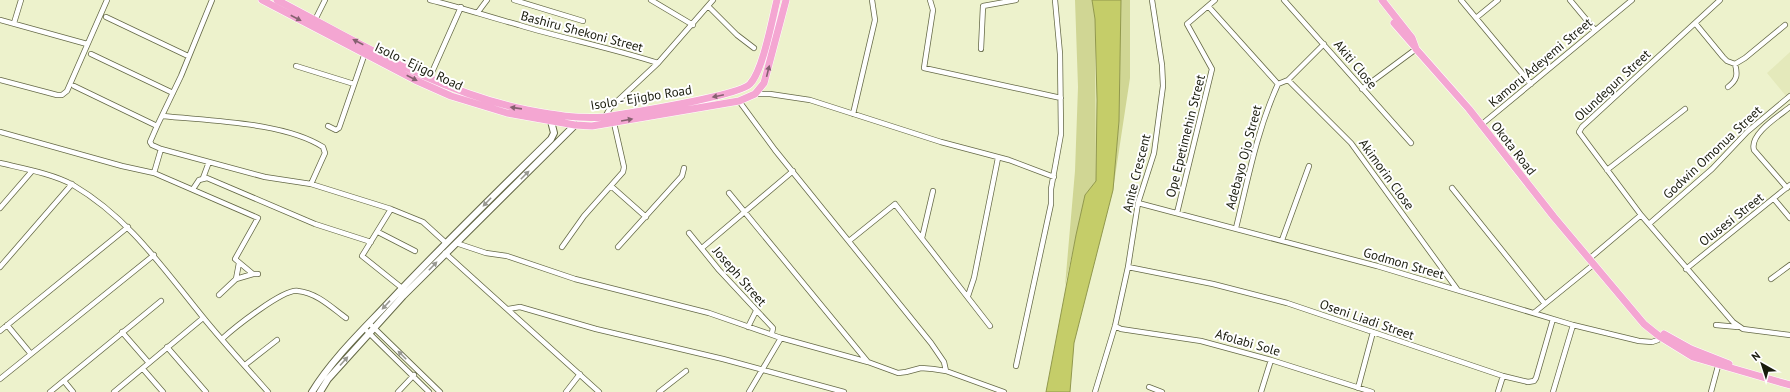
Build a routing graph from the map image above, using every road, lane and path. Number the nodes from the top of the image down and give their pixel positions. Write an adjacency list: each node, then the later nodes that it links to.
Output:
1 (21, 0): 38 (street)
2 (107, 0): 43 (street)
3 (212, 0): 50 (street)
4 (262, 0): 48 (main road, Isolo - Ejigo Road, one-way to 48)
5 (277, 0): 36 (main road, Isolo - Ejigbo Road)
6 (325, 0): 36 (street)
7 (430, 0): 31 (street, Bashiru Shekoni Street)
8 (487, 0): 32 (street)
9 (514, 0): 37 (street)
10 (651, 0): 40 (street)
11 (713, 0): 29 (street)
12 (777, 0): 72 (main road, Isolo - Ejigbo Road, one-way to 72)
13 (786, 0): 64 (main road, one-way to 13)
14 (872, 0): 70 (street)
15 (930, 0): 66 (street)
16 (1016, 0): 28 (street)
17 (1055, 0): 66 (street)
18 (1152, 0): 102 (street, Anite Crescent)
19 (1215, 0): 30 (street)
20 (1284, 0): 44 (street, Akiti Close)
21 (1376, 0): 47 (main road)
22 (1382, 0): 47 (main road, Okota Road)
23 (1460, 0): 34 (street)
24 (1498, 0): 34 (street)
25 (1570, 0): 42 (street)
26 (1632, 0): 42 (street, Kamoru Adeyemi Street)
27 (1720, 0): 39 (street, Olundegun Street)
28 (999, 2): 46 (street)
29 (708, 6): 40 (street); 45 (street)
30 (1208, 6): 58 (street); 106 (street, Ope Epetimehin Street)
31 (461, 7): 32 (street, Bashiru Shekoni Street); 54 (street)
32 (478, 12): 51 (street, Bashiru Shekoni Street)
33 (106, 17): 50 (street)
34 (1476, 18): 59 (street)
35 (0, 20): 38 (street)
36 (315, 20): 54 (main road, Isolo - Ejigbo Road, one-way to 36)
37 (583, 21)
38 (14, 23): 43 (street)
39 (1695, 23): 52 (street); 87 (street, Olundegun Street)
40 (692, 25): 51 (street)
41 (1785, 25): 52 (street)
42 (1595, 30): 59 (street, Kamoru Adeyemi Street)
43 (88, 44): 55 (street)
44 (1324, 44): 56 (street); 62 (street, Akiti Close)
45 (754, 48)
46 (981, 49)
47 (1416, 49): 62 (street); 76 (main road, Okota Road)
48 (365, 53): 57 (street); 73 (main road, Isolo - Ejigo Road, one-way to 73)
49 (91, 54): 63 (street)
50 (188, 56): 63 (street)
51 (658, 63): 72 (street)
52 (1735, 64): 61 (street)
53 (296, 66): 57 (street)
54 (429, 79): 72 (main road, Isolo - Ejigbo Road, one-way to 54)
55 (0, 80)
56 (1288, 80): 58 (street); 136 (street, Akimorin Close)
57 (354, 84): 78 (street)
58 (1278, 84): 112 (street, Adebayo Ojo Street)
59 (1531, 84): 76 (street, Kamoru Adeyemi Street)
60 (74, 86): 77 (street)
61 (1728, 87)
62 (1362, 90): 80 (street, Akiti Close)
63 (173, 93): 71 (street)
64 (755, 94): 67 (main road, Isolo - Ejigbo Road); 70 (street)
65 (1790, 96): 110 (street, Godwin Omonua Street)
66 (1061, 98): 91 (street)
67 (739, 101): 74 (main road, Isolo - Ejigbo Road, one-way to 67); 89 (street)
68 (1790, 107): 96 (street)
69 (1685, 108): 87 (street)
70 (853, 114): 82 (street)
71 (163, 116): 77 (street); 94 (street)
72 (605, 117)
73 (551, 121): 75 (main road, Isolo - Ejigo Road); 120 (main road, one-way to 120)
74 (614, 123): 75 (main road, Isolo - Ejigbo Road); 95 (street)
75 (575, 125): 119 (main road, one-way to 75)
76 (1481, 125): 127 (main road, Okota Road)
77 (157, 126): 81 (street)
78 (328, 126)
79 (0, 132): 90 (street)
80 (1411, 143)
81 (161, 149): 83 (street); 90 (street)
82 (998, 158): 91 (street); 138 (street)
83 (209, 162): 92 (street); 94 (street)
84 (0, 163): 88 (street)
85 (1309, 166): 116 (street)
86 (684, 168): 108 (street)
87 (1607, 170): 107 (street, Olundegun Street)
88 (32, 171): 93 (street); 103 (street)
89 (793, 171): 105 (street); 117 (street)
90 (154, 173): 98 (street)
91 (1054, 177): 171 (street)
92 (203, 178): 98 (street); 118 (street)
93 (72, 184): 111 (street); 130 (street)
94 (311, 184): 104 (street)
95 (611, 186): 108 (street); 121 (street)
96 (1788, 186): 101 (street, Olusesi Street)
97 (1452, 188): 140 (street)
98 (194, 189): 128 (street)
99 (933, 191): 115 (street)
100 (729, 193): 105 (street)
101 (1774, 199): 109 (street); 132 (street, Olusesi Street)
102 (1138, 203): 106 (street, Godmon Street); 131 (street, Anite Crescent)
103 (0, 208)
104 (391, 209): 113 (street); 120 (street)
105 (746, 213): 123 (street); 168 (street)
106 (1178, 213): 112 (street, Godmon Street)
107 (1641, 215): 110 (street, Olundegun Street); 127 (street)
108 (646, 217): 122 (street)
109 (1790, 218)
110 (1649, 224): 132 (street, Olundegun Street)
111 (128, 227): 126 (street); 148 (street)
112 (1236, 228): 116 (street, Godmon Street)
113 (378, 232): 118 (street); 124 (street)
114 (688, 233): 123 (street, Joseph Street)
115 (922, 238): 117 (street); 138 (street)
116 (1282, 240): 136 (street, Godmon Street)
117 (849, 241): 177 (street)
118 (371, 242): 135 (street)
119 (456, 243): 125 (main road); 153 (street)
120 (446, 244): 135 (main road)
121 (562, 247)
122 (618, 247)
123 (702, 248): 143 (street, Joseph Street)
124 (415, 251)
125 (445, 253): 142 (street); 155 (main road, one-way to 125)
126 (154, 255): 145 (street); 166 (street)
127 (1591, 262): 140 (street); 141 (main road, Okota Road)
128 (239, 263): 133 (street); 133 (street)
129 (1790, 265): 134 (street)
130 (0, 266)
131 (1128, 267): 152 (street, Anite Crescent); 158 (street, Oseni Liadi Street)
132 (1686, 269): 154 (street, Olundegun Street)
133 (236, 279): 137 (street)
134 (1771, 279)
135 (402, 288): 155 (main road, one-way to 155)
136 (1458, 289): 144 (street, Godmon Street)
137 (220, 295)
138 (968, 296): 151 (street)
139 (161, 301): 157 (street)
140 (1545, 304): 144 (street)
141 (1631, 308): 161 (main road, Okota Road); 183 (main road, Okota Road)
142 (508, 309): 174 (street); 178 (street)
143 (756, 311): 153 (street); 159 (street, Joseph Street)
144 (1535, 312): 147 (street, Godmon Street)
145 (204, 318): 163 (street); 165 (street)
146 (346, 318): 163 (street)
147 (1553, 319): 149 (street, Godmon Street); 180 (street, Oseni Liadi Street)
148 (7, 325): 156 (street); 166 (street)
149 (1573, 325): 161 (street, Godmon Street); 209 (street)
150 (1716, 325): 154 (street)
151 (990, 326)
152 (1115, 326): 167 (street, Afolabi Sole); 204 (street, Anite Crescent)
153 (748, 327): 159 (street)
154 (1738, 327): 160 (street)
155 (369, 328): 175 (street, one-way to 155); 179 (street); 193 (main road); 194 (main road, one-way to 155)
156 (0, 331)
157 (122, 332): 169 (street); 182 (street)
158 (1373, 332): 180 (street, Oseni Liadi Street); 186 (street)
159 (772, 333): 162 (street)
160 (1790, 335)
161 (1659, 336): 172 (main road, Okota Road)
162 (781, 338): 168 (street); 174 (street)
163 (222, 339): 170 (street)
164 (277, 340): 170 (street)
165 (167, 347): 169 (street); 191 (street)
166 (31, 354): 181 (street)
167 (1271, 360): 186 (street, Afolabi Sole); 206 (street)
168 (868, 362): 177 (street)
169 (149, 363): 173 (street)
170 (245, 365): 192 (street)
171 (1016, 366)
172 (1718, 366): 184 (main road, Okota Road); 210 (street)
173 (142, 369): 189 (street); 190 (street)
174 (763, 370): 201 (street); 202 (street)
175 (418, 371): 179 (street); 197 (street)
176 (686, 371): 200 (street)
177 (946, 371): 203 (street)
178 (580, 374): 198 (street); 199 (street)
179 (414, 376): 195 (street); 196 (street)
180 (1502, 376): 208 (street)
181 (0, 379)
182 (64, 381): 187 (street); 188 (street)
183 (1790, 381)
184 (1790, 385)
185 (1149, 387): 205 (street)
186 (1358, 388): 207 (street, Afolabi Sole)
187 (50, 392)
188 (73, 392)
189 (114, 392)
190 (163, 392)
191 (206, 392)
192 (268, 392)
193 (312, 392)
194 (320, 392)
195 (398, 392)
196 (429, 392)
197 (440, 392)
198 (566, 392)
199 (599, 392)
200 (659, 392)
201 (749, 392)
202 (844, 392)
203 (1004, 392)
204 (1095, 392)
205 (1162, 392)
206 (1261, 392)
207 (1372, 392)
208 (1498, 392)
209 (1553, 392)
210 (1711, 392)

